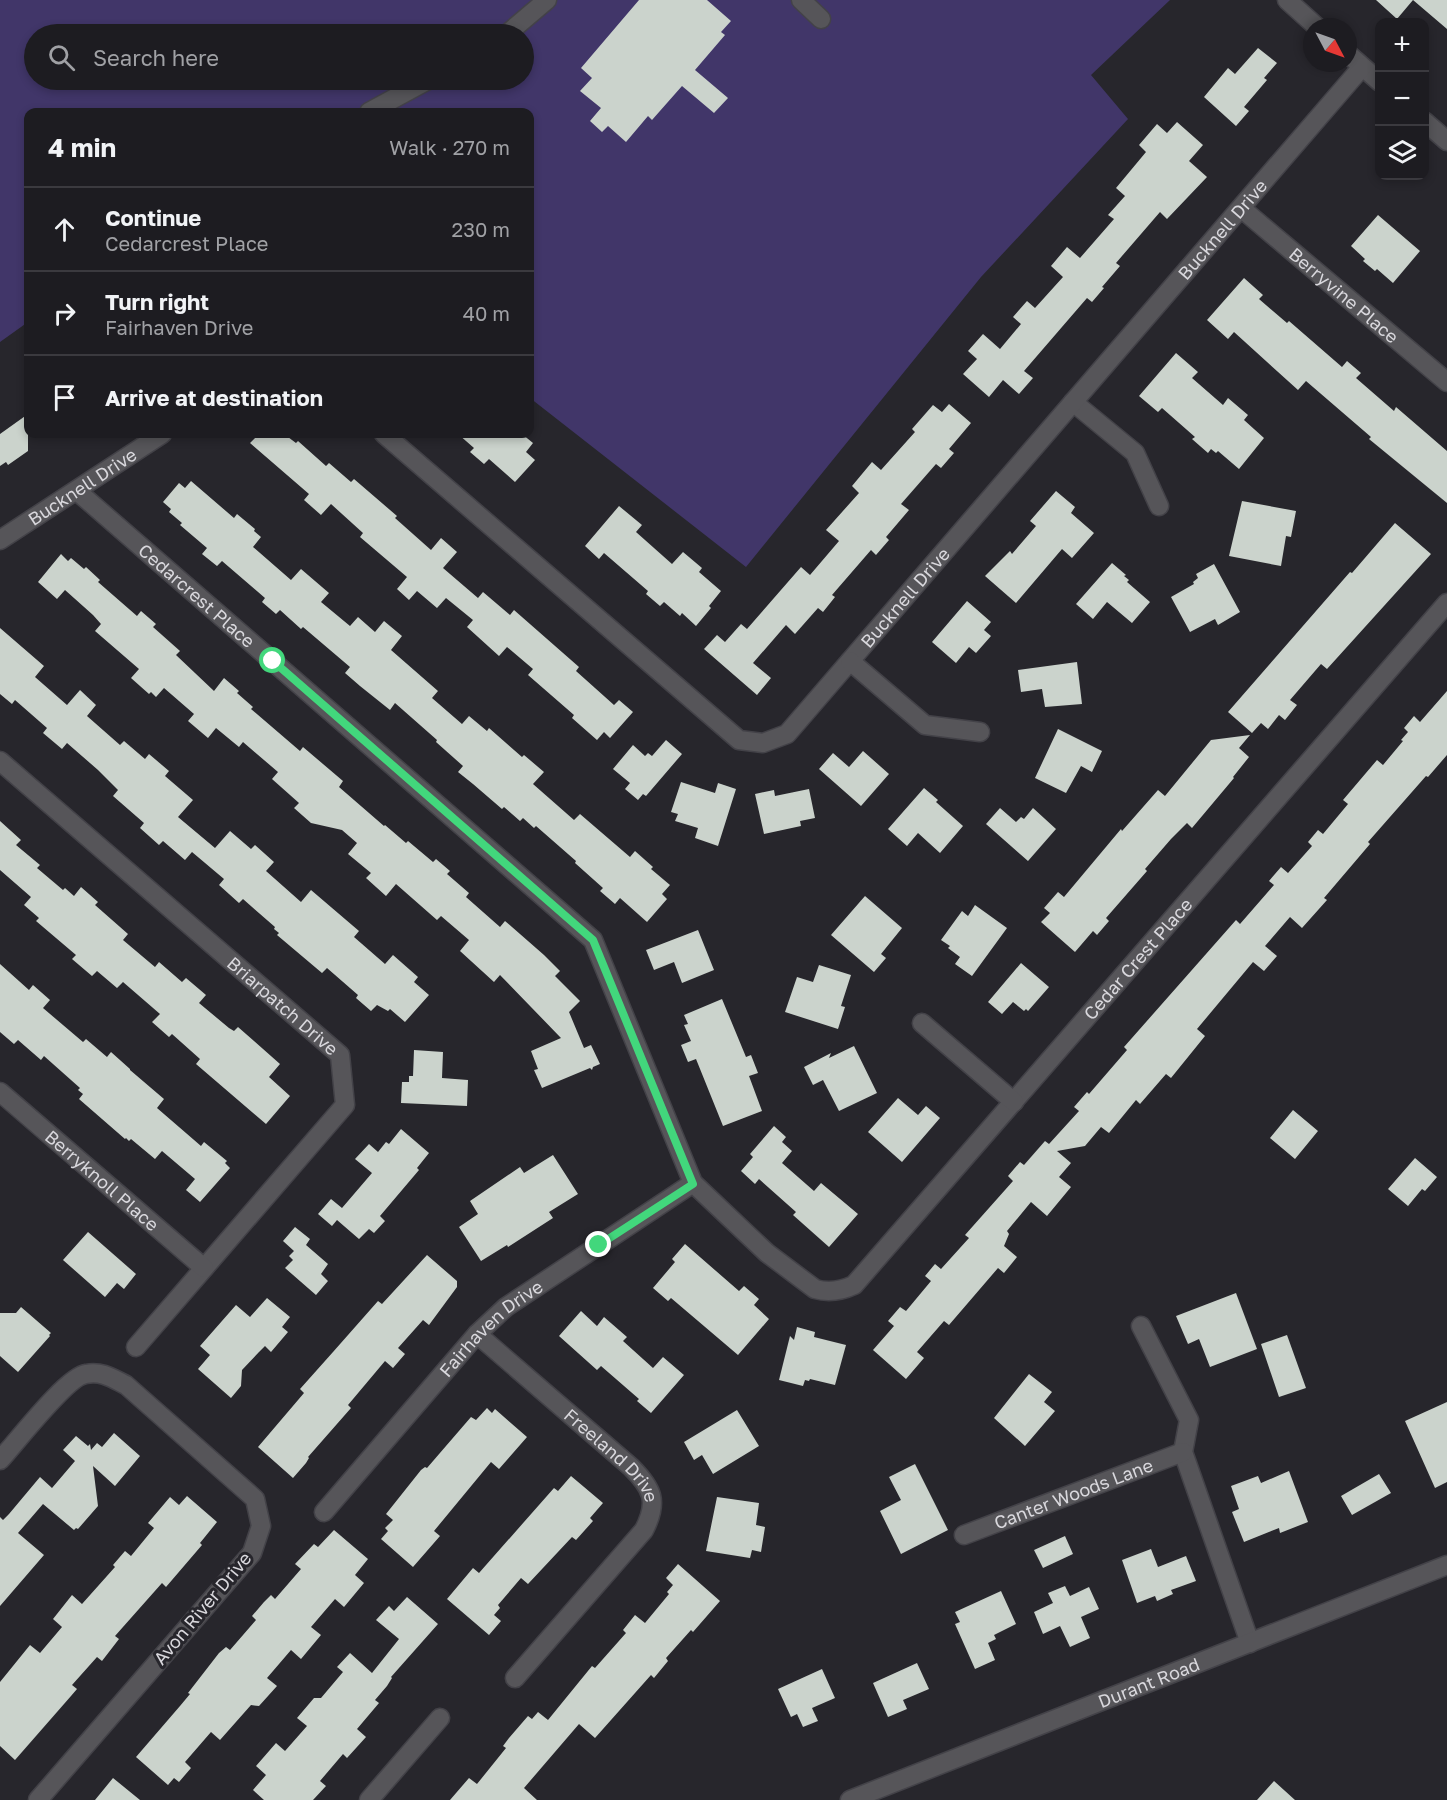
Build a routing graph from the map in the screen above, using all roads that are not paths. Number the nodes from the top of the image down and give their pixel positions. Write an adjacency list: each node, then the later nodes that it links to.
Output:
1 (547, 0): 6 (street)
2 (801, 0): 5 (street)
3 (1287, 0): 4 (street)
4 (1307, 18)
5 (821, 19)
6 (519, 24)
7 (1357, 62): 8 (street)
8 (1362, 67): 9 (street); 14 (street, Bucknell Drive)
9 (1375, 78)
10 (410, 90): 11 (street)
11 (376, 108)
12 (1429, 125): 13 (street)
13 (1447, 141)
14 (1240, 208): 15 (street, Berryvine Place); 16 (street, Bucknell Drive)
15 (1447, 382)
16 (1073, 402): 20 (street); 23 (street, Bucknell Drive)
17 (156, 438): 19 (street, Bucknell Drive)
18 (389, 438): 23 (street, Bucknell Drive)
19 (77, 491): 21 (street, Bucknell Drive); 29 (street, Cedarcrest Place)
20 (1159, 506)
21 (0, 540)
22 (1447, 603): 28 (street, Cedar Crest Place)
23 (850, 661): 24 (street)
24 (980, 732)
25 (0, 761): 30 (street, Briarpatch Drive)
26 (922, 1023): 28 (street)
27 (0, 1092): 30 (street, Berryknoll Place)
28 (1014, 1102): 31 (street, Cedar Crest Place)
29 (693, 1184): 31 (street, Cedarcrest Place); 33 (street, Fairhaven Drive)
30 (204, 1268): 34 (street, Briarpatch Drive)
31 (815, 1289)
32 (1141, 1326): 35 (street)
33 (477, 1334): 37 (street, Fairhaven Drive); 41 (street, Freeland Drive)
34 (136, 1347)
35 (1183, 1452): 38 (street, Canter Woods Lane); 40 (street)
36 (0, 1461): 44 (street, Avon River Drive)
37 (324, 1512)
38 (964, 1535)
39 (1447, 1566): 40 (street, Durant Road)
40 (1250, 1643): 43 (street, Durant Road)
41 (515, 1678)
42 (440, 1718): 45 (street)
43 (877, 1795): 46 (street, Durant Road)
44 (38, 1800)
45 (369, 1800)
46 (850, 1800)

